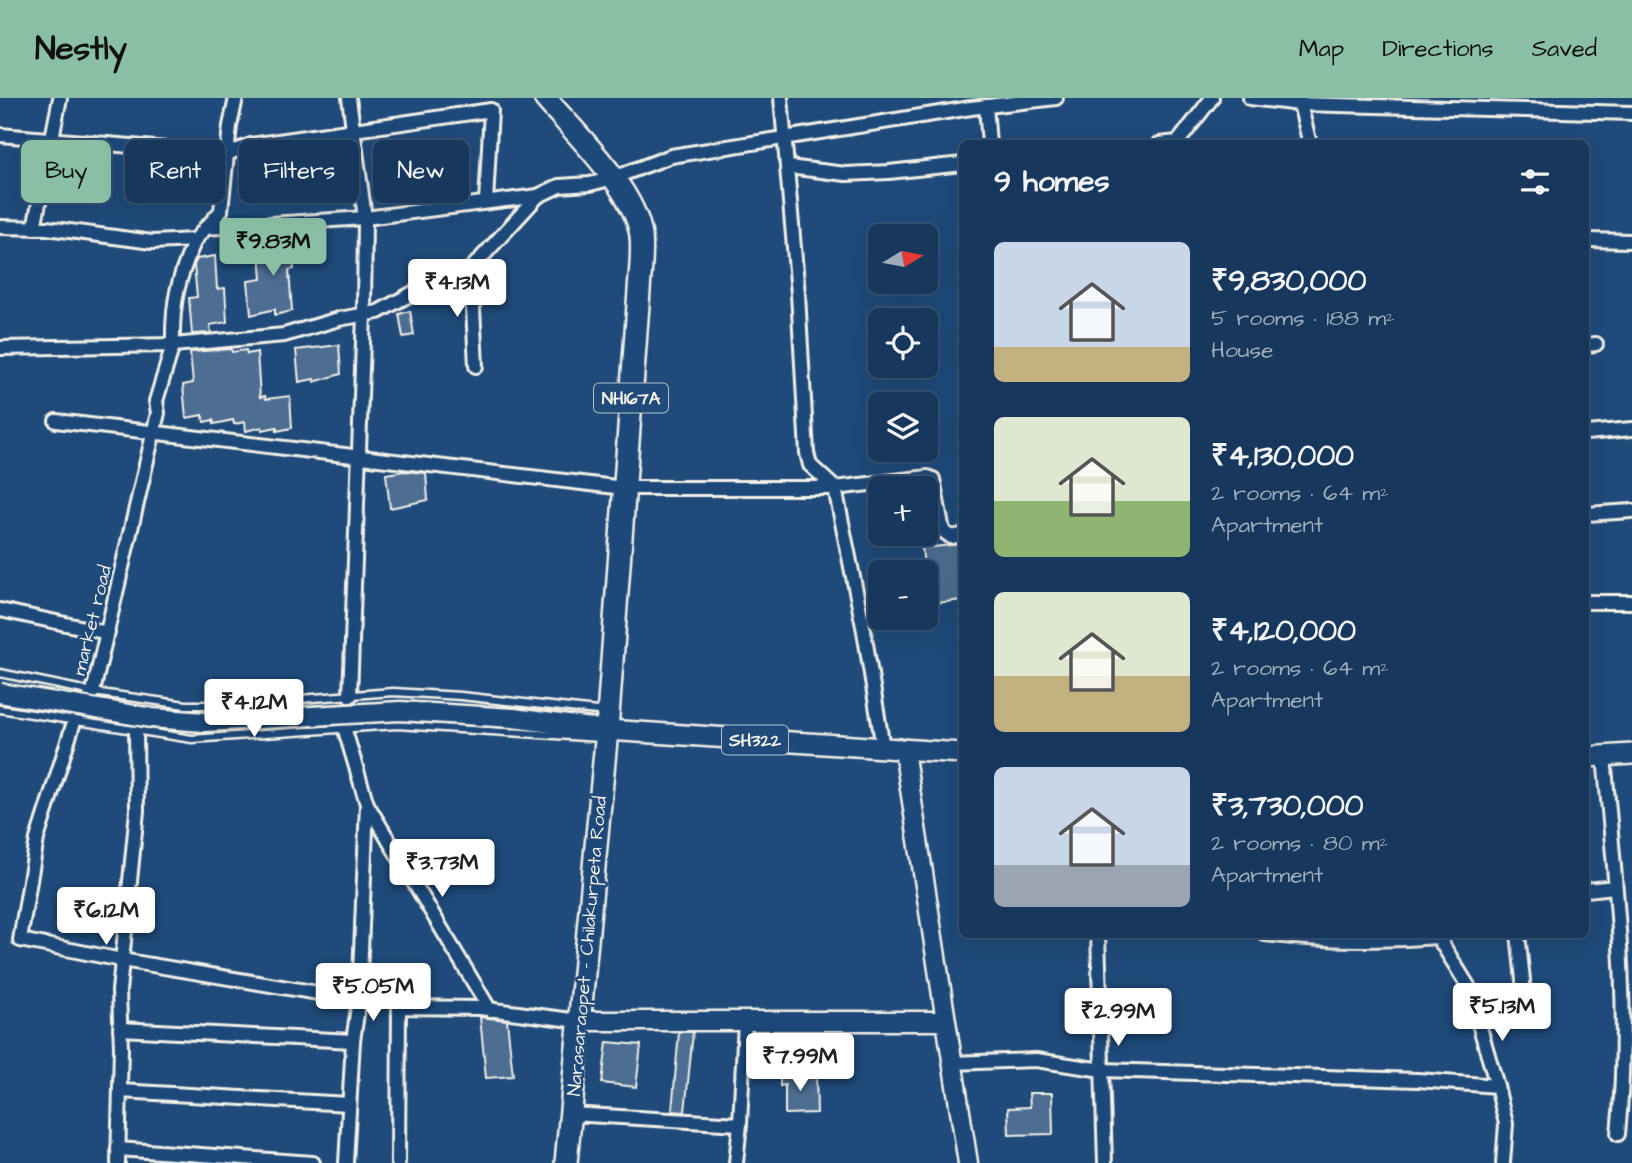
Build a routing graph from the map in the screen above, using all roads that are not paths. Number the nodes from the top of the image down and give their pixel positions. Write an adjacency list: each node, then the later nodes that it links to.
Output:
1 (60, 98): 16 (street)
2 (236, 98): 20 (street, market road)
3 (349, 98): 13 (street)
4 (545, 98): 23 (highway, NH167A)
5 (781, 98): 15 (street)
6 (1056, 98): 11 (street)
7 (1212, 98): 18 (street)
8 (1250, 98): 10 (street)
9 (971, 103): 11 (street); 15 (street)
10 (1300, 104): 12 (street); 19 (street)
11 (986, 106): 17 (street)
12 (1632, 113)
13 (353, 130): 20 (street); 25 (street); 26 (street)
14 (0, 135): 16 (street)
15 (786, 137): 22 (street); 23 (street)
16 (51, 139): 20 (street); 28 (street)
17 (989, 140)
18 (1180, 140)
19 (1309, 140)
20 (227, 154): 29 (street, market road)
21 (959, 164): 22 (street)
22 (788, 167): 44 (street)
23 (613, 178): 24 (street); 43 (highway, NH167A)
24 (538, 196): 25 (street); 33 (street)
25 (486, 202): 26 (street)
26 (365, 218): 29 (street); 34 (street)
27 (0, 228): 28 (street)
28 (34, 228): 30 (street)
29 (205, 228): 30 (street, market road)
30 (194, 240): 35 (street, market road)
31 (1589, 240): 32 (street)
32 (1632, 241)
33 (471, 269): 34 (street); 37 (street)
34 (364, 314): 35 (street); 42 (street)
35 (173, 345): 36 (street); 40 (street, market road)
36 (0, 348)
37 (476, 366)
38 (55, 421): 40 (street)
39 (1632, 429): 41 (street)
40 (153, 433): 42 (street); 51 (street, market road)
41 (1589, 433)
42 (359, 457): 43 (street); 55 (street)
43 (624, 488): 44 (street); 59 (highway, NH167A)
44 (835, 488): 47 (street); 61 (street)
45 (1632, 510): 46 (street)
46 (1589, 514)
47 (959, 536)
48 (1632, 602): 49 (street)
49 (1589, 603)
50 (0, 610): 51 (street)
51 (108, 633): 54 (street, market road)
52 (0, 673): 54 (lane)
53 (0, 692): 59 (main road, bridge)
54 (93, 692): 55 (lane); 57 (street, market road)
55 (350, 696): 59 (lane)
56 (0, 709): 57 (lane)
57 (74, 722): 60 (lane); 74 (street, market road)
58 (344, 727): 59 (lane); 60 (lane); 66 (street)
59 (607, 727): 61 (main road, SH322); 78 (highway, Narasaraopet - Chilakurpeta Road / NH167A)
60 (136, 732): 74 (street)
61 (883, 748): 62 (main road, SH322)
62 (904, 750): 63 (main road, SH322); 80 (main road)
63 (959, 753)
64 (1632, 754): 65 (main road)
65 (1595, 756): 67 (street)
66 (367, 804): 75 (street); 77 (street)
67 (1615, 887): 68 (street); 90 (street)
68 (1589, 890)
69 (1098, 938): 84 (street)
70 (1296, 938): 71 (street)
71 (1377, 938)
72 (1438, 938): 85 (street)
73 (1518, 938): 76 (street)
74 (122, 960): 75 (street); 81 (street)
75 (359, 1000): 82 (street)
76 (1523, 1004)
77 (490, 1010): 78 (street); 95 (street)
78 (579, 1021): 79 (main road); 88 (highway, Narasaraopet - Chilakurpeta Road / NH167A)
79 (745, 1021): 80 (main road); 89 (street)
80 (946, 1021): 83 (main road)
81 (120, 1029): 82 (street); 86 (street)
82 (353, 1041): 87 (street)
83 (952, 1063): 84 (street); 98 (main road)
84 (1102, 1070): 85 (street); 99 (street)
85 (1497, 1086): 100 (street)
86 (120, 1091): 87 (street); 91 (street)
87 (349, 1104): 94 (street)
88 (570, 1114): 89 (street); 96 (highway, Narasaraopet - Chilakurpeta Road / NH167A)
89 (740, 1124): 97 (street)
90 (1618, 1134)
91 (118, 1149): 92 (street); 93 (street)
92 (118, 1163)
93 (313, 1163)
94 (346, 1163)
95 (398, 1163)
96 (566, 1163)
97 (736, 1163)
98 (968, 1163)
99 (1105, 1163)
100 (1503, 1163)

